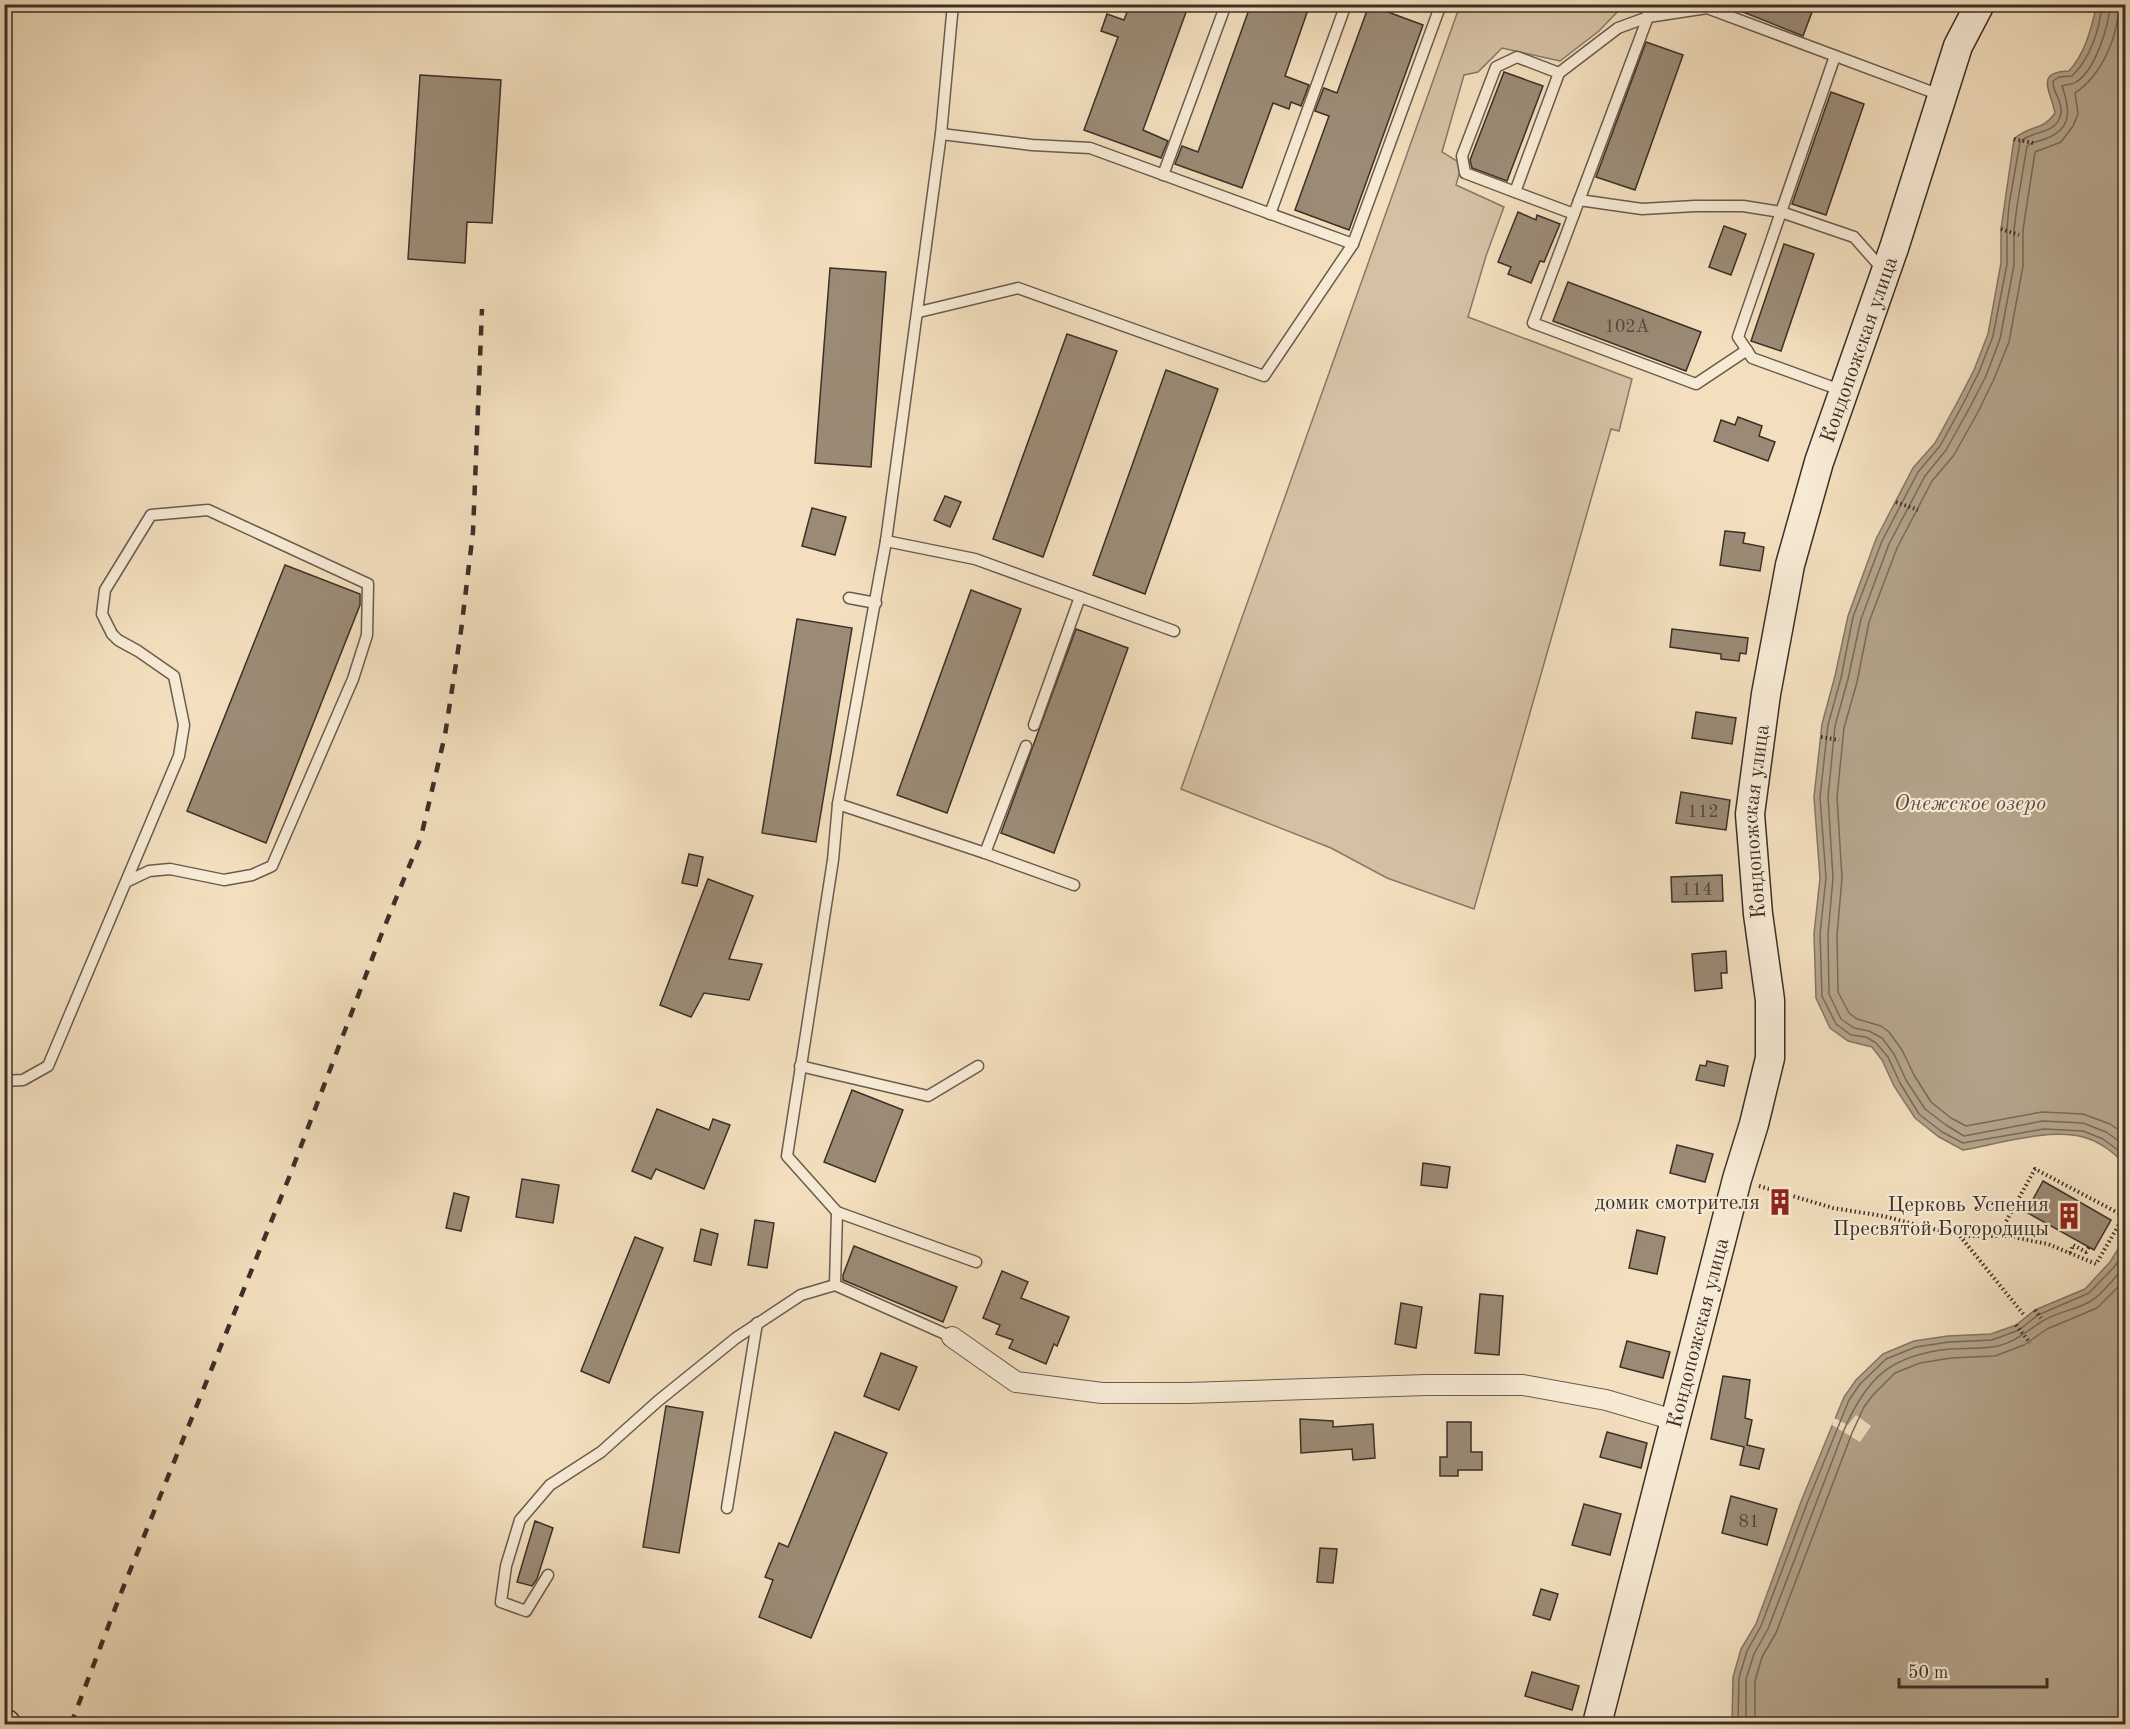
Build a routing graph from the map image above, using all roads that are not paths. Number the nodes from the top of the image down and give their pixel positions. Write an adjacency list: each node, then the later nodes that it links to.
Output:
1 (953, 4): 12 (lane)
2 (1226, 4): 13 (lane)
3 (1346, 4): 17 (lane)
4 (1440, 4): 19 (lane)
5 (1647, 4): 8 (lane)
6 (1980, 4): 11 (street, Кондопожская улица)
7 (1708, 6): 8 (lane); 9 (lane)
8 (1648, 18): 10 (lane); 15 (lane)
9 (1835, 56): 11 (lane); 16 (lane)
10 (1559, 73): 14 (lane); 14 (lane)
11 (1942, 96): 20 (street, Кондопожская улица)
12 (941, 134): 13 (lane); 21 (lane)
13 (1163, 175): 17 (lane)
14 (1515, 192): 18 (lane)
15 (1579, 200): 16 (lane); 18 (lane)
16 (1781, 212): 20 (lane); 22 (lane)
17 (1270, 214): 19 (lane)
18 (1574, 214): 22 (lane)
19 (1353, 244): 21 (lane)
20 (1885, 272): 23 (street, Кондопожская улица)
21 (918, 312): 24 (lane)
22 (1747, 350): 23 (lane)
23 (1843, 392): 43 (street, Кондопожская улица)
24 (886, 541): 25 (lane); 27 (lane)
25 (1080, 597): 28 (lane); 29 (lane)
26 (849, 598): 27 (lane)
27 (876, 603): 31 (lane)
28 (1174, 631)
29 (1034, 725)
30 (1026, 746): 32 (lane)
31 (838, 804): 32 (lane); 35 (lane)
32 (985, 853): 34 (lane)
33 (126, 882): 33 (lane); 37 (lane)
34 (1074, 885)
35 (800, 1066): 36 (lane); 38 (lane)
36 (978, 1066)
37 (4, 1080)
38 (837, 1212): 39 (lane); 40 (lane)
39 (976, 1262)
40 (835, 1285): 41 (lane); 42 (lane)
41 (757, 1323): 44 (lane); 45 (lane)
42 (952, 1337): 43 (street)
43 (1674, 1420): 46 (street, Кондопожская улица)
44 (727, 1508)
45 (548, 1575)
46 (1597, 1725)

